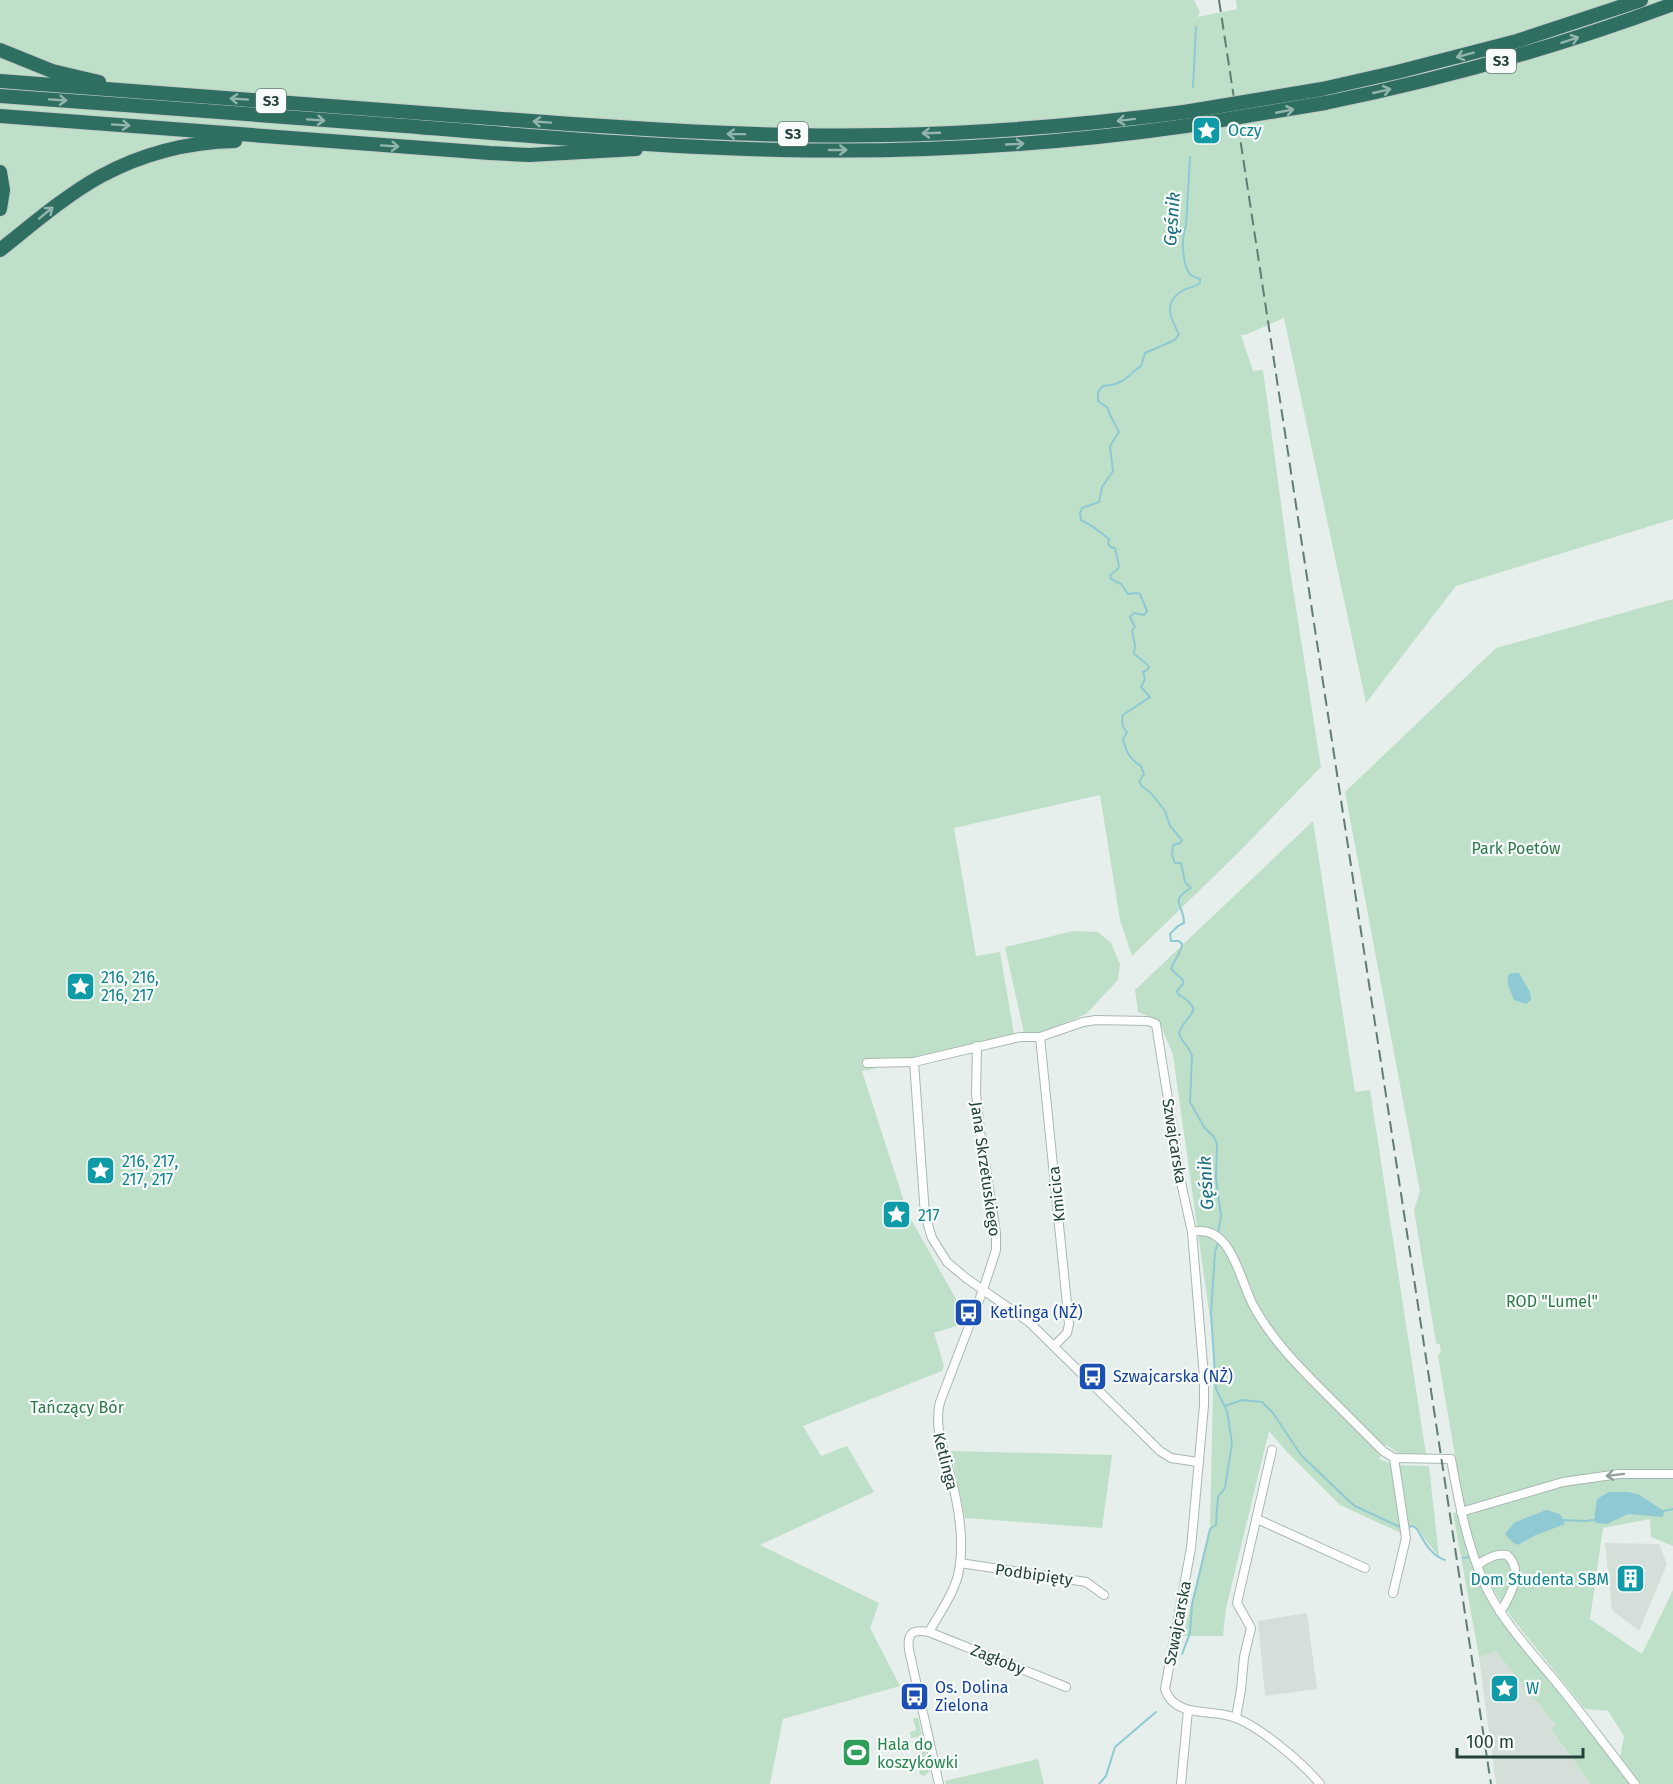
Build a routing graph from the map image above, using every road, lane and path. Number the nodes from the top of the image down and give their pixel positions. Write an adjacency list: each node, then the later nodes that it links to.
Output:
1 (1641, 0): 8 (highway, S3, one-way to 8, bridge)
2 (1673, 4): 8 (highway, S3, one-way to 2, bridge)
3 (0, 50): 5 (highway)
4 (0, 81): 5 (highway, S3)
5 (139, 91): 8 (highway, S3, one-way to 5)
6 (0, 96): 10 (highway, S3, one-way to 10)
7 (0, 116): 9 (highway, one-way to 9)
8 (1185, 119): 10 (highway, S3, one-way to 8)
9 (290, 138): 10 (highway, one-way to 10); 13 (highway, one-way to 9)
10 (674, 146)
11 (0, 172): 12 (highway)
12 (0, 209)
13 (0, 250)
14 (1040, 1037): 15 (street, Szwajcarska); 18 (street, Szwajcarska); 20 (street, Kmicica)
15 (977, 1046): 16 (street, Szwajcarska); 19 (street, Jana Skrzetuskiego)
16 (914, 1062): 17 (street, Szwajcarska); 19 (street)
17 (867, 1064)
18 (1192, 1232): 22 (street); 23 (street, Szwajcarska)
19 (982, 1290): 20 (street); 27 (street, Ketlinga)
20 (1054, 1347): 23 (street)
21 (1272, 1450): 26 (street)
22 (1394, 1458): 25 (street); 30 (street)
23 (1198, 1462): 35 (street, Szwajcarska)
24 (1673, 1474): 25 (street, one-way to 25)
25 (1461, 1512): 28 (street)
26 (1257, 1519): 29 (street); 36 (street)
27 (960, 1563): 31 (street, Podbipięty); 33 (street, Ketlinga)
28 (1478, 1564): 32 (street); 32 (street)
29 (1365, 1568)
30 (1393, 1593)
31 (1104, 1595)
32 (1500, 1612): 40 (street)
33 (929, 1632): 34 (street, Zagłoby); 38 (street)
34 (1066, 1687)
35 (1188, 1710): 36 (street); 39 (street)
36 (1236, 1717): 37 (street)
37 (1314, 1782)
38 (939, 1784)
39 (1181, 1784)
40 (1635, 1784)

